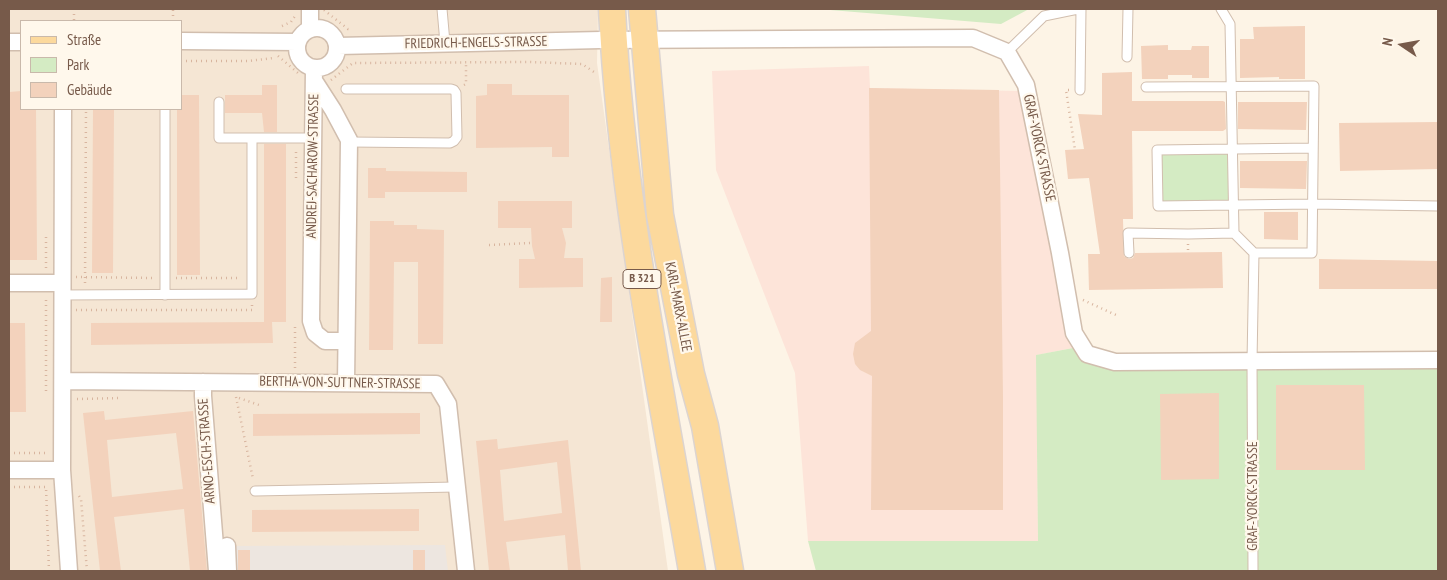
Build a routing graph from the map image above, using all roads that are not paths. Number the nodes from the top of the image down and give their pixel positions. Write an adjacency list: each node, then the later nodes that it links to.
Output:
1 (310, 9): 8 (street)
2 (612, 9): 9 (main road, B 321)
3 (642, 9): 10 (main road, B 321)
4 (1079, 9): 15 (lane); 21 (lane)
5 (1128, 9): 16 (lane)
6 (1221, 9): 19 (lane)
7 (442, 10): 13 (lane)
8 (310, 29): 12 (street); 14 (street)
9 (614, 40): 10 (street); 13 (street, FRIEDRICH-ENGELS-STRASSE); 54 (main road, B 321)
10 (644, 40): 15 (street); 55 (main road, KARL-MARX-ALLEE / B 321)
11 (182, 41): 12 (street)
12 (298, 42): 17 (street)
13 (445, 43): 14 (street, FRIEDRICH-ENGELS-STRASSE)
14 (338, 46): 17 (street)
15 (1007, 52): 41 (street, GRAF-YORCK-STRASSE)
16 (1127, 57)
17 (314, 75): 26 (street, ANDREJ-SACHAROW-STRASSE); 27 (street, ANDREJ-SACHAROW-STRASSE)
18 (1146, 87): 19 (lane)
19 (1232, 87): 28 (lane); 29 (lane)
20 (346, 89): 27 (lane)
21 (1080, 90)
22 (219, 102): 25 (lane)
23 (63, 110): 38 (street)
24 (165, 110): 37 (lane)
25 (252, 138): 26 (lane); 37 (lane)
26 (313, 138): 39 (street, ANDREJ-SACHAROW-STRASSE)
27 (349, 142): 39 (street, ANDREJ-SACHAROW-STRASSE)
28 (1313, 148): 29 (lane); 30 (lane)
29 (1233, 149): 31 (lane); 31 (lane)
30 (1312, 204): 31 (lane); 32 (lane); 35 (lane)
31 (1234, 205): 33 (lane)
32 (1438, 206)
33 (1234, 233): 34 (lane); 35 (lane)
34 (1129, 253)
35 (1254, 253): 41 (lane)
36 (9, 283): 38 (street)
37 (165, 295): 38 (lane)
38 (62, 296): 42 (street)
39 (346, 340): 44 (street, ANDREJ-SACHAROW-STRASSE)
40 (1438, 360): 41 (street, GRAF-YORCK-STRASSE)
41 (1252, 361): 56 (lane, GRAF-YORCK-STRASSE)
42 (63, 381): 43 (street, ARNO-ESCH-STRASSE); 46 (street)
43 (203, 382): 44 (street, BERTHA-VON-SUTTNER-STRASSE); 51 (street, ARNO-ESCH-STRASSE)
44 (346, 383): 47 (street, BERTHA-VON-SUTTNER-STRASSE)
45 (9, 470): 46 (street)
46 (62, 470): 50 (street)
47 (456, 487): 48 (lane); 53 (street, BERTHA-VON-SUTTNER-STRASSE)
48 (255, 491)
49 (227, 546): 52 (street)
50 (69, 571)
51 (217, 571)
52 (228, 571)
53 (466, 571)
54 (692, 571)
55 (730, 571)
56 (1253, 571)

